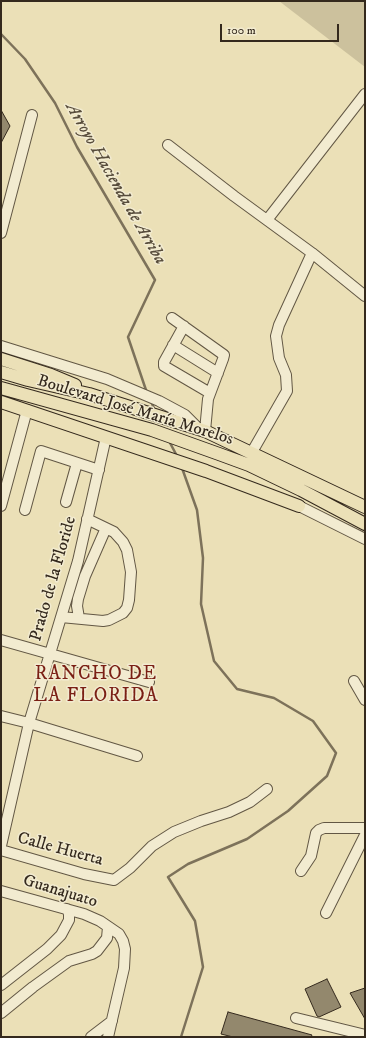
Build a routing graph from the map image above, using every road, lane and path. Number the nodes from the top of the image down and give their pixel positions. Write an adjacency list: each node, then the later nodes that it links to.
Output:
1 (365, 94): 4 (street)
2 (32, 115): 5 (street)
3 (168, 145): 4 (street)
4 (267, 220): 6 (street)
5 (1, 233)
6 (312, 253): 7 (street); 22 (street)
7 (365, 296)
8 (172, 318): 9 (street)
9 (184, 326): 10 (street); 14 (street)
10 (173, 345): 14 (street); 17 (street)
11 (1, 346): 20 (street, Boulevard José María Morelos)
12 (1, 359): 16 (main road)
13 (1, 372): 16 (main road, Boulevard José María Morelos)
14 (218, 373): 17 (street)
15 (1, 388): 25 (main road, Boulevard José María Morelos)
16 (90, 394): 20 (main road, Boulevard José María Morelos)
17 (210, 394): 20 (street)
18 (1, 402): 19 (main road)
19 (27, 410): 21 (main road); 27 (street)
20 (203, 430): 22 (main road, Boulevard José María Morelos)
21 (106, 437): 24 (street, Prado de la Floride); 28 (main road)
22 (252, 452): 29 (main road, Boulevard José María Morelos)
23 (77, 463): 24 (street); 26 (street); 30 (street)
24 (99, 470): 31 (street, Prado de la Floride)
25 (259, 470): 28 (main road); 32 (main road, Boulevard José María Morelos)
26 (66, 502)
27 (1, 506)
28 (299, 506): 34 (street)
29 (365, 507)
30 (25, 510)
31 (87, 519): 33 (street); 35 (street, Prado de la Floride)
32 (365, 524)
33 (106, 528): 36 (street); 36 (street)
34 (365, 539)
35 (61, 617): 36 (street); 38 (street, Prado de la Floride)
36 (78, 618)
37 (1, 640): 38 (street)
38 (50, 653): 40 (street); 43 (street, Prado de la Floride)
39 (354, 681): 41 (street)
40 (149, 682)
41 (365, 700)
42 (1, 716): 43 (street)
43 (29, 723): 44 (street); 48 (street, Prado de la Floride)
44 (137, 756)
45 (267, 789): 49 (street, Calle Huerta)
46 (365, 828): 50 (street)
47 (365, 835): 53 (street)
48 (1, 846)
49 (1, 850)
50 (301, 871)
51 (1, 891): 52 (street, Guanajuato)
52 (67, 909): 54 (street, Guanajuato); 55 (street)
53 (326, 913)
54 (108, 926): 56 (street); 58 (street, Guanajuato)
55 (1, 985)
56 (1, 1013)
57 (296, 1018): 59 (street)
58 (112, 1021): 60 (street); 61 (street, Guanajuato)
59 (365, 1035)
60 (91, 1037)
61 (108, 1037)

